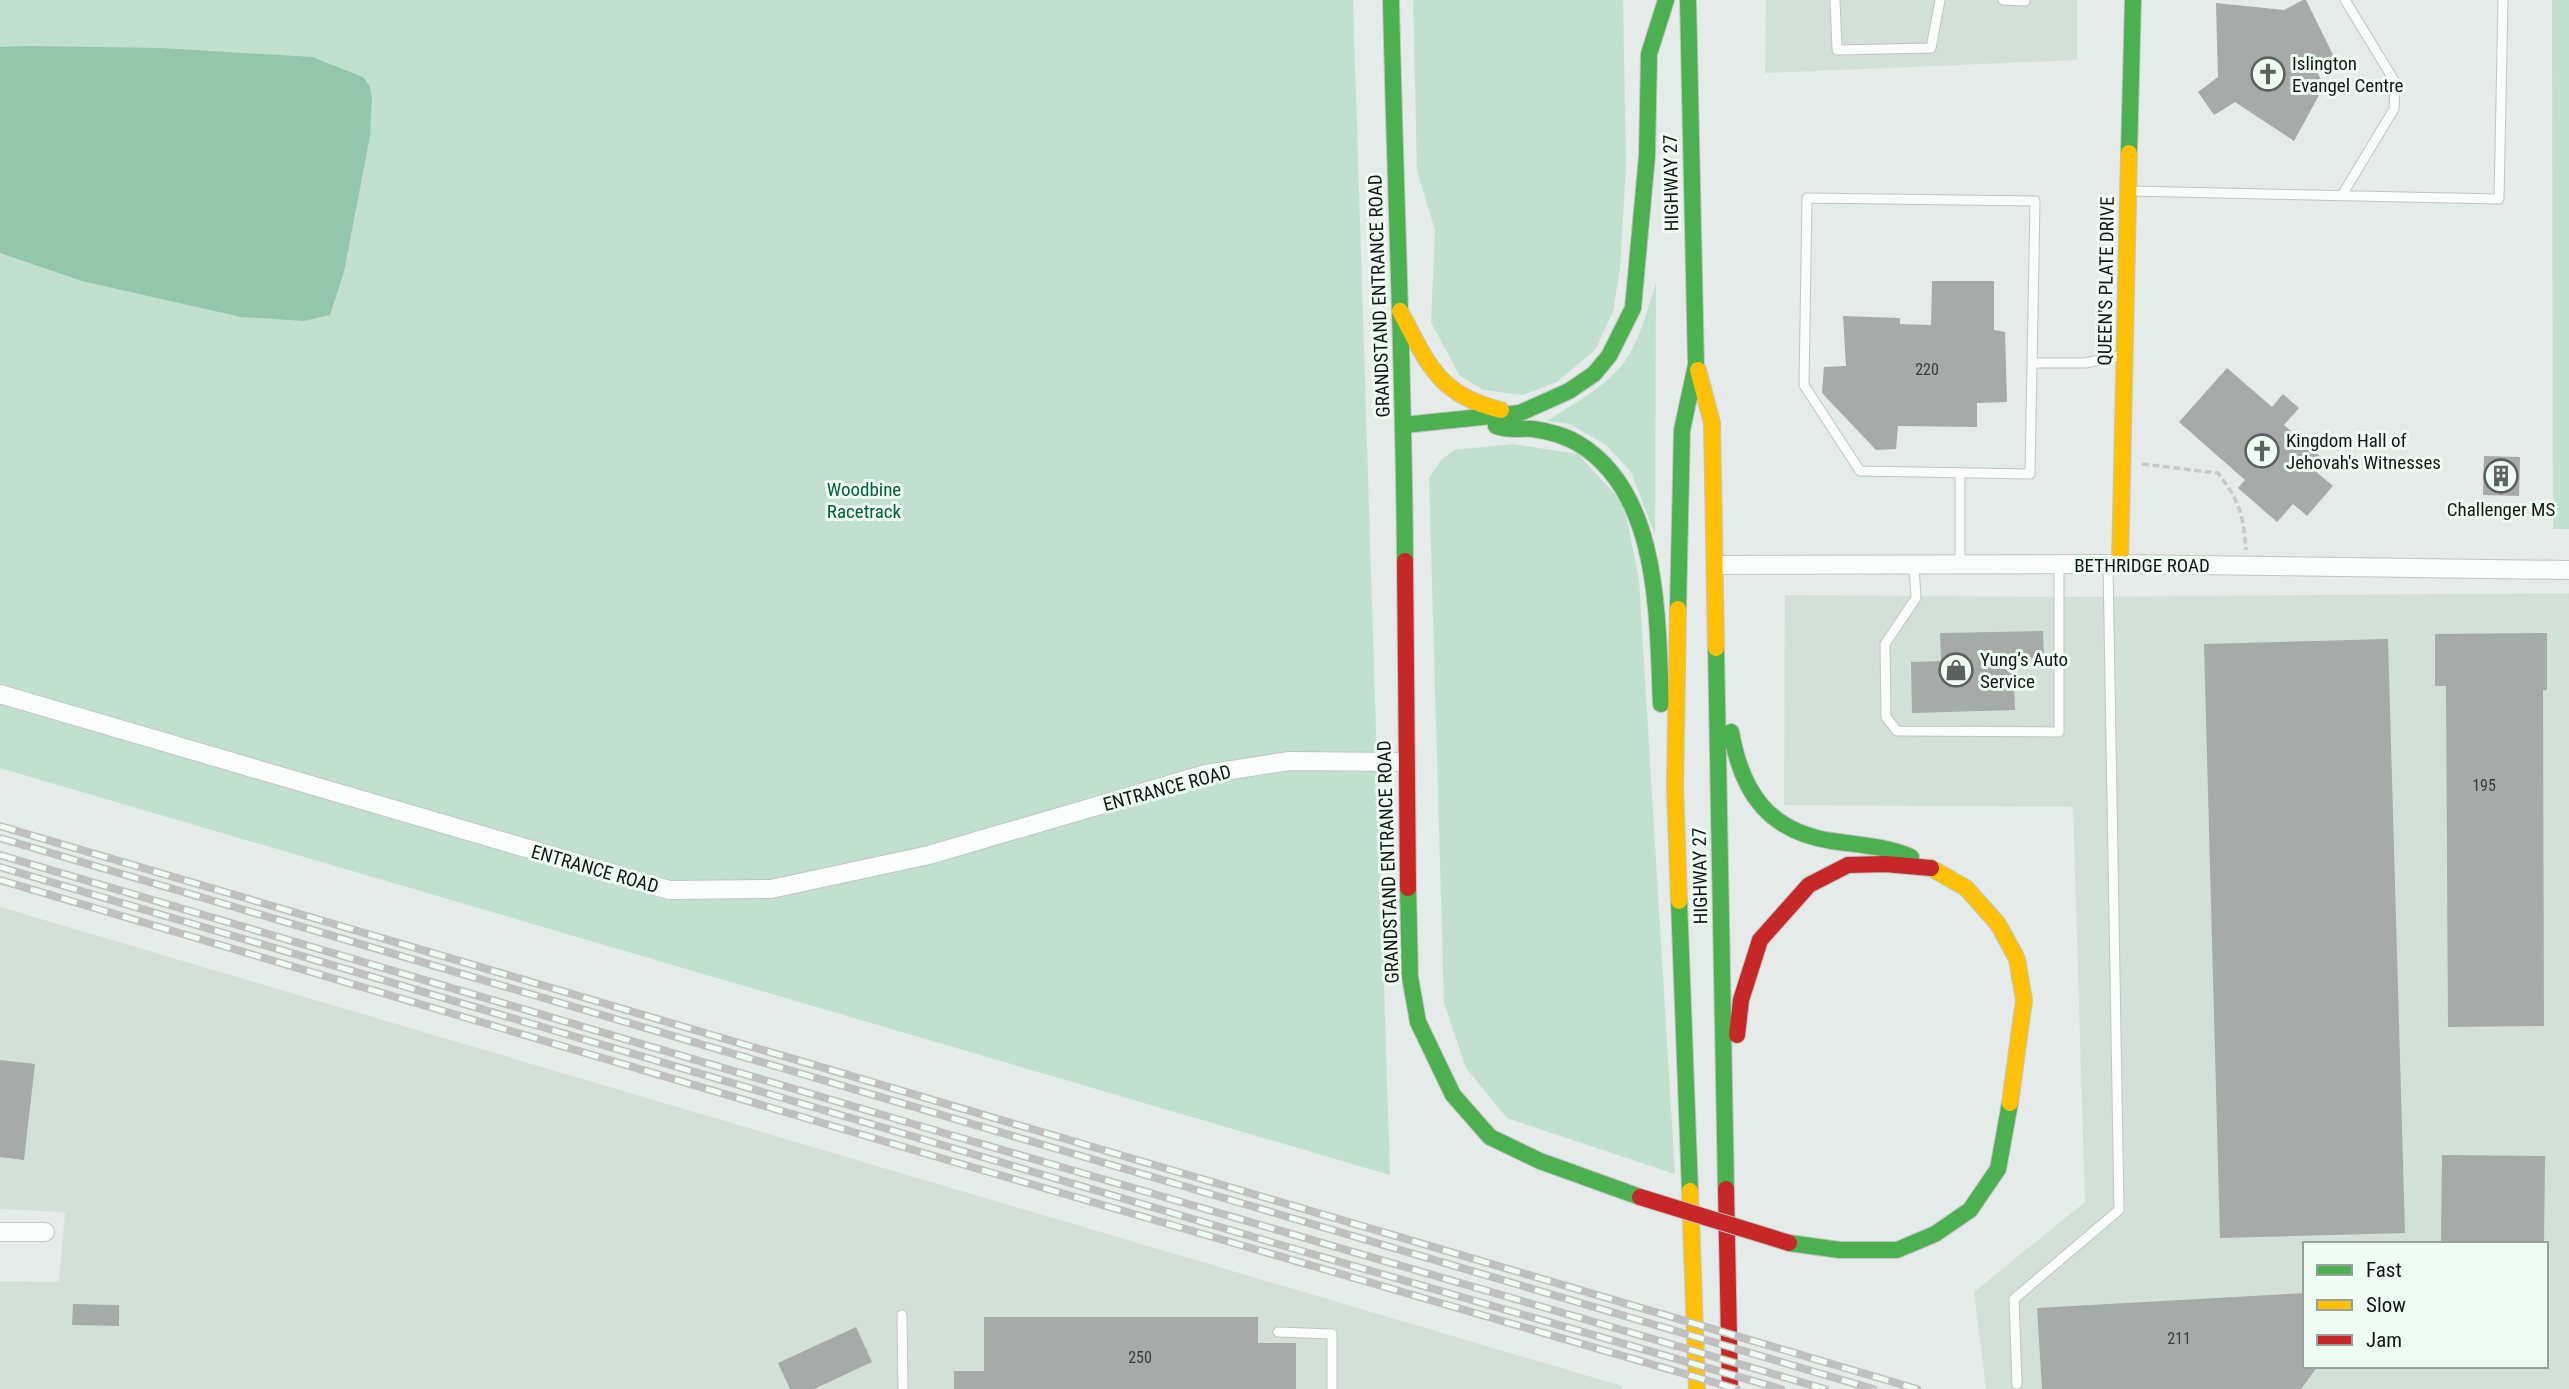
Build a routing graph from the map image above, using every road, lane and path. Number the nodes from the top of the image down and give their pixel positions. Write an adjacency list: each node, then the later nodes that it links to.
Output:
1 (1391, 0): 13 (main road, GRANDSTAND ENTRANCE ROAD)
2 (1666, 0): 17 (main road)
3 (1688, 0): 16 (main road, HIGHWAY 27)
4 (1835, 0): 5 (lane)
5 (1940, 0)
6 (2003, 0): 10 (lane)
7 (2133, 0): 11 (main road, QUEEN'S PLATE DRIVE)
8 (2345, 0): 12 (lane)
9 (2503, 0): 12 (lane)
10 (2025, 1)
11 (2129, 191): 12 (lane); 14 (main road, QUEEN'S PLATE DRIVE)
12 (2342, 195)
13 (1400, 311): 17 (main road); 19 (main road, GRANDSTAND ENTRANCE ROAD)
14 (2125, 355): 15 (lane); 20 (main road, QUEEN'S PLATE DRIVE)
15 (2033, 363): 21 (lane); 21 (lane)
16 (1696, 365): 25 (main road, HIGHWAY 27); 32 (main road, HIGHWAY 27)
17 (1520, 413): 18 (main road)
18 (1479, 417): 19 (main road); 32 (main road)
19 (1404, 425): 31 (main road, GRANDSTAND ENTRANCE ROAD)
20 (2123, 462): 24 (main road, QUEEN'S PLATE DRIVE); 27 (path)
21 (1960, 473): 22 (lane)
22 (1960, 564): 23 (street, BETHRIDGE ROAD); 26 (street, BETHRIDGE ROAD)
23 (2059, 564): 24 (street, BETHRIDGE ROAD); 26 (lane)
24 (2114, 564): 27 (street, BETHRIDGE ROAD); 39 (lane)
25 (1716, 565): 26 (street, BETHRIDGE ROAD); 29 (main road, HIGHWAY 27)
26 (1914, 565)
27 (2248, 566): 28 (street, BETHRIDGE ROAD)
28 (2569, 570)
29 (1717, 620): 33 (main road, GRANDSTAND ENTRANCE ROAD); 34 (main road, HIGHWAY 27)
30 (0, 694): 31 (street, ENTRANCE ROAD)
31 (1406, 762): 33 (main road, GRANDSTAND ENTRANCE ROAD, bridge)
32 (1675, 787): 42 (main road, HIGHWAY 27)
33 (1931, 868): 34 (main road)
34 (1724, 1162): 43 (main road, HIGHWAY 27)
35 (0, 1232): 36 (street)
36 (45, 1233)
37 (902, 1315): 40 (lane)
38 (1278, 1332): 41 (lane)
39 (2017, 1384)
40 (903, 1389)
41 (1332, 1389)
42 (1697, 1389)
43 (1730, 1389)

